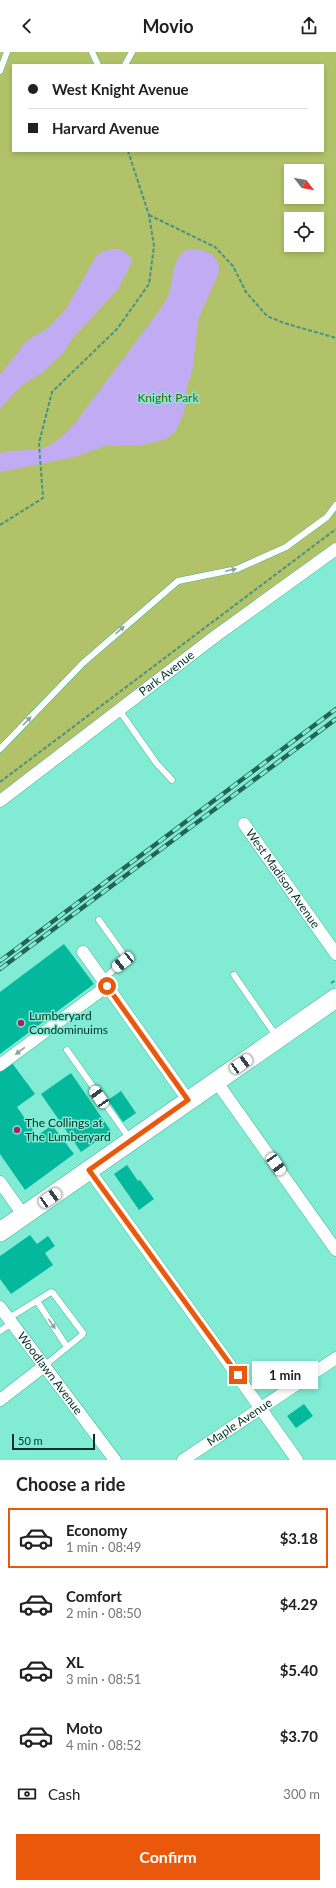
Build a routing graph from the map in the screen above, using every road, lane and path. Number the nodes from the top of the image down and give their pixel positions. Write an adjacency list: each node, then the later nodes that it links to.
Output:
1 (6, 52): 6 (lane)
2 (92, 52): 4 (lane)
3 (132, 52): 5 (lane)
4 (98, 64)
5 (126, 64)
6 (0, 71)
7 (128, 152): 8 (path)
8 (148, 215): 9 (path); 11 (path)
9 (336, 338)
10 (336, 505): 15 (lane, one-way to 10)
11 (0, 525)
12 (336, 529): 17 (path)
13 (336, 549): 14 (street, Park Avenue)
14 (119, 710): 16 (lane); 18 (street, Park Avenue)
15 (0, 749)
16 (172, 780)
17 (0, 782)
18 (0, 801)
19 (244, 824): 22 (street, West Madison Avenue)
20 (99, 920): 24 (lane)
21 (83, 952): 24 (street)
22 (336, 954)
23 (234, 975): 26 (lane)
24 (105, 982): 28 (street, one-way to 28); 30 (street)
25 (336, 998): 26 (main road)
26 (278, 1038): 29 (main road)
27 (67, 1050): 31 (lane)
28 (0, 1065)
29 (216, 1081): 30 (main road); 36 (street)
30 (188, 1100): 31 (main road)
31 (131, 1140): 32 (main road)
32 (89, 1170): 34 (main road); 45 (street)
33 (0, 1182): 34 (street)
34 (24, 1216): 35 (main road)
35 (0, 1232)
36 (336, 1250)
37 (37, 1301): 39 (lane); 41 (lane, one-way to 41); 41 (lane)
38 (0, 1307): 39 (street, Woodlawn Avenue)
39 (10, 1321): 40 (lane); 43 (street, Woodlawn Avenue)
40 (0, 1331)
41 (67, 1347): 43 (lane)
42 (336, 1358): 45 (street, Maple Avenue)
43 (44, 1366): 44 (street); 46 (street, Woodlawn Avenue)
44 (0, 1400)
45 (261, 1408): 47 (street, Maple Avenue); 48 (street)
46 (114, 1460)
47 (183, 1460)
48 (297, 1460)

